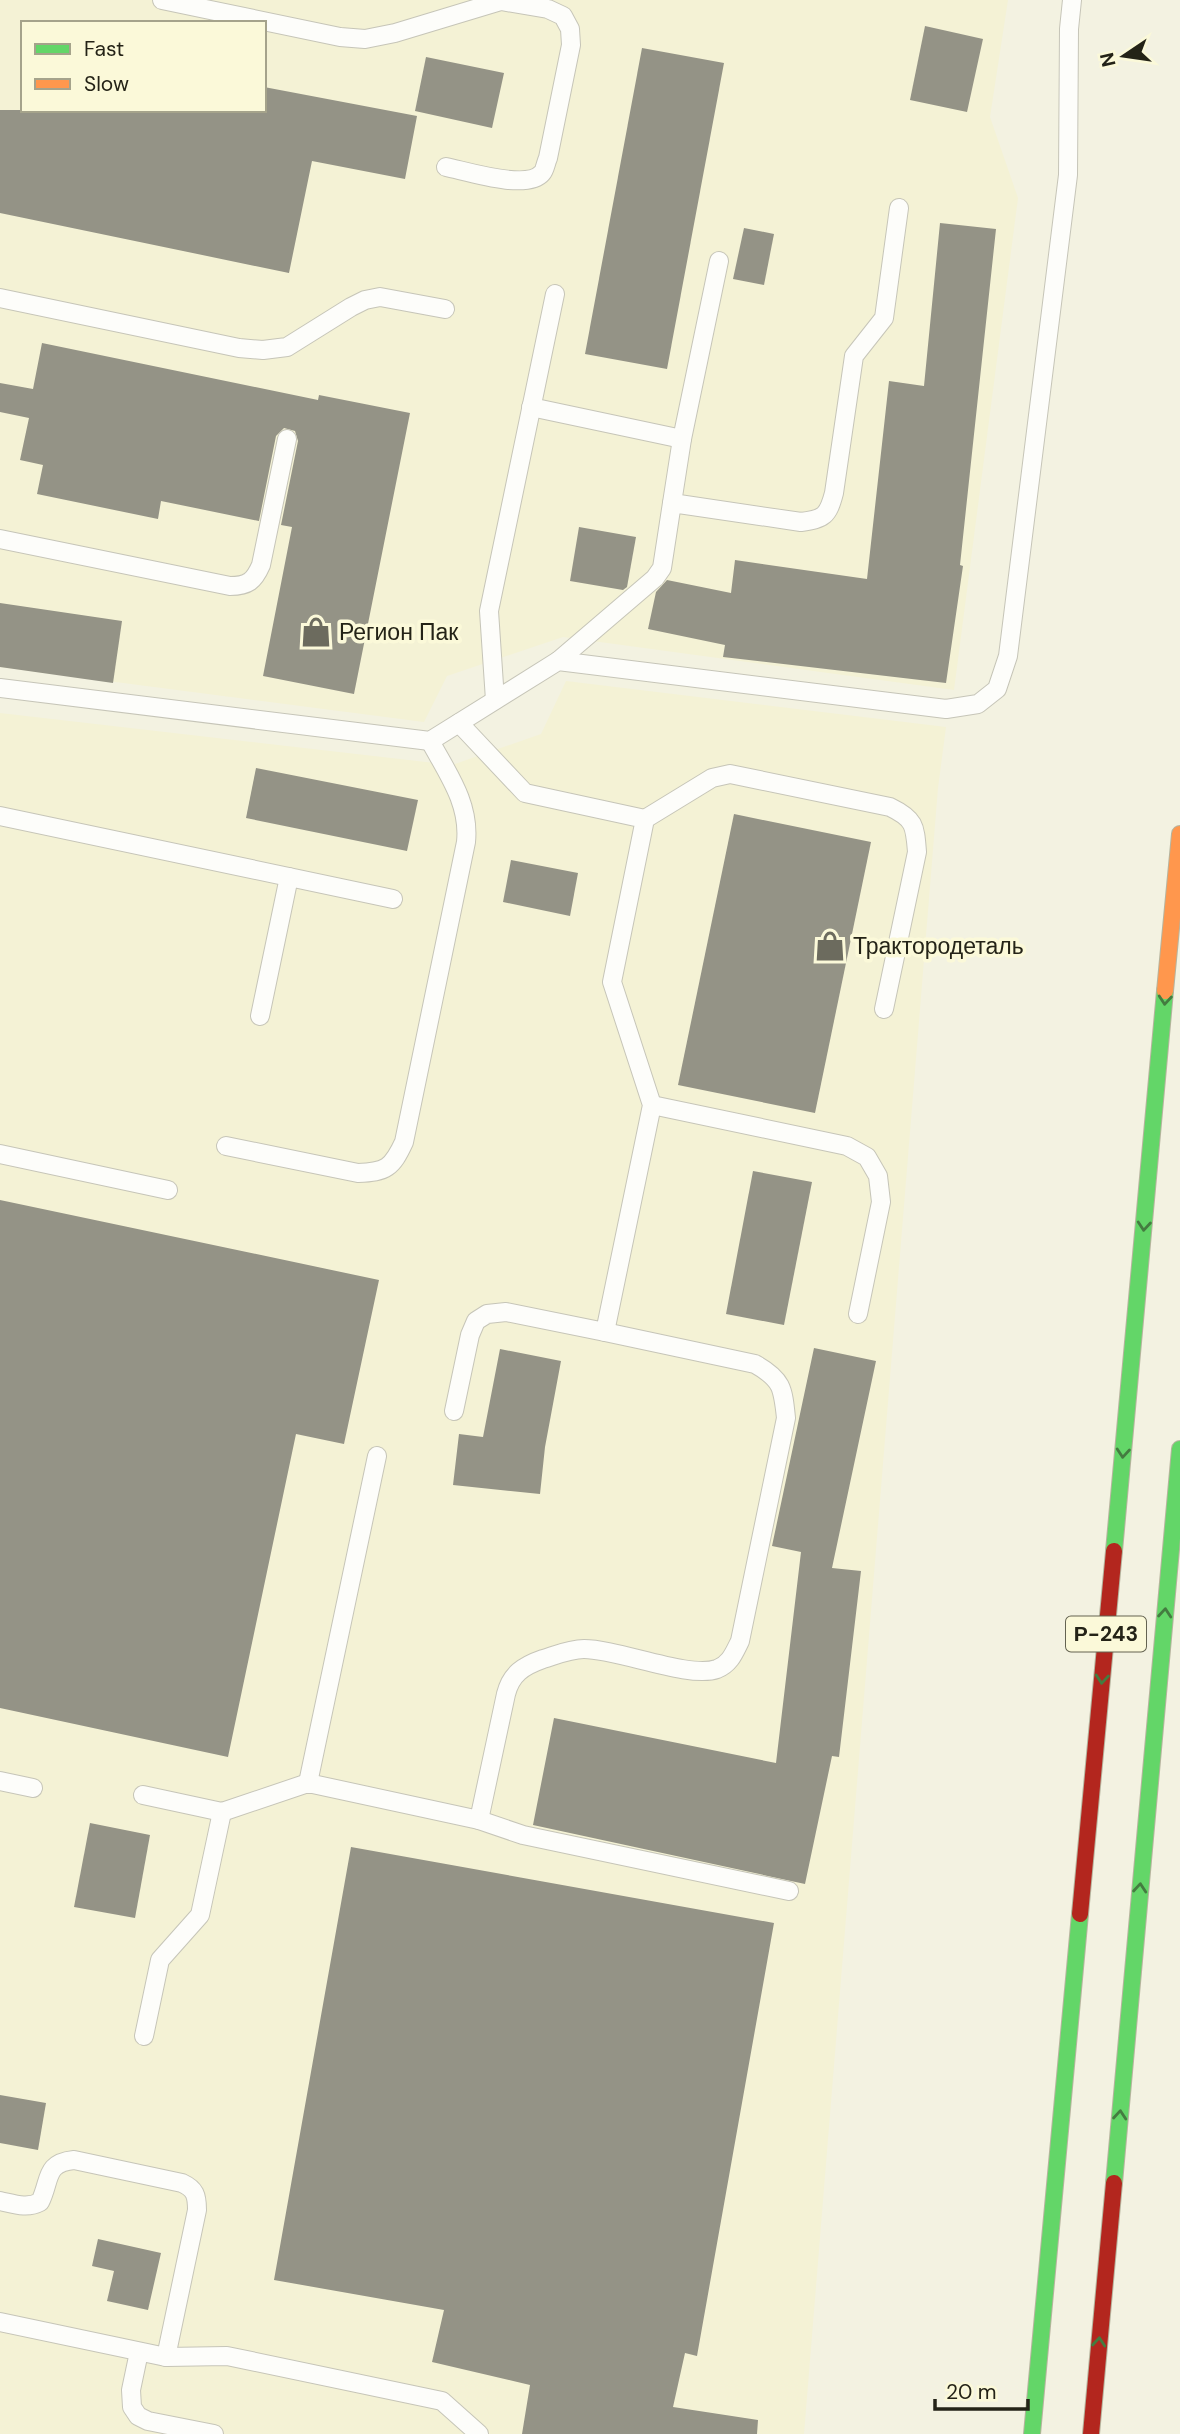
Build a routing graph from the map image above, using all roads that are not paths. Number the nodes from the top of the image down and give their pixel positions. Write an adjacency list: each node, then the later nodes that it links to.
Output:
1 (162, 0): 3 (lane)
2 (1072, 0): 16 (lane)
3 (263, 21)
4 (266, 22): 5 (lane)
5 (446, 167)
6 (900, 208): 14 (lane)
7 (719, 261): 13 (lane)
8 (555, 295): 11 (lane)
9 (0, 298): 10 (lane)
10 (445, 309)
11 (531, 407): 13 (lane); 18 (lane)
12 (287, 439): 15 (lane)
13 (682, 439): 14 (lane)
14 (672, 503): 16 (lane)
15 (0, 539)
16 (558, 661): 18 (lane)
17 (0, 688): 20 (lane)
18 (495, 700): 19 (lane)
19 (459, 723): 20 (lane); 22 (lane)
20 (430, 741): 29 (lane)
21 (0, 816): 24 (lane)
22 (645, 819): 26 (lane); 28 (lane)
23 (1180, 834): 51 (highway, Р-243, one-way to 51)
24 (289, 877): 25 (lane); 27 (lane)
25 (393, 899)
26 (884, 1009)
27 (260, 1016)
28 (652, 1105): 32 (lane); 33 (lane)
29 (226, 1146)
30 (0, 1154): 31 (lane)
31 (168, 1190)
32 (858, 1314)
33 (605, 1332): 34 (lane); 42 (lane)
34 (454, 1411)
35 (1180, 1449): 52 (highway, Р-243, one-way to 35)
36 (377, 1456): 37 (lane)
37 (308, 1783): 41 (lane); 42 (lane)
38 (1, 1786): 39 (lane)
39 (33, 1788)
40 (143, 1795): 41 (lane)
41 (222, 1812): 44 (lane)
42 (479, 1820): 43 (lane)
43 (789, 1891)
44 (144, 2036)
45 (0, 2201): 48 (lane)
46 (0, 2322): 47 (lane)
47 (139, 2351): 48 (lane); 49 (lane)
48 (166, 2357): 50 (lane)
49 (214, 2434)
50 (479, 2434)
51 (1032, 2434)
52 (1091, 2434)

